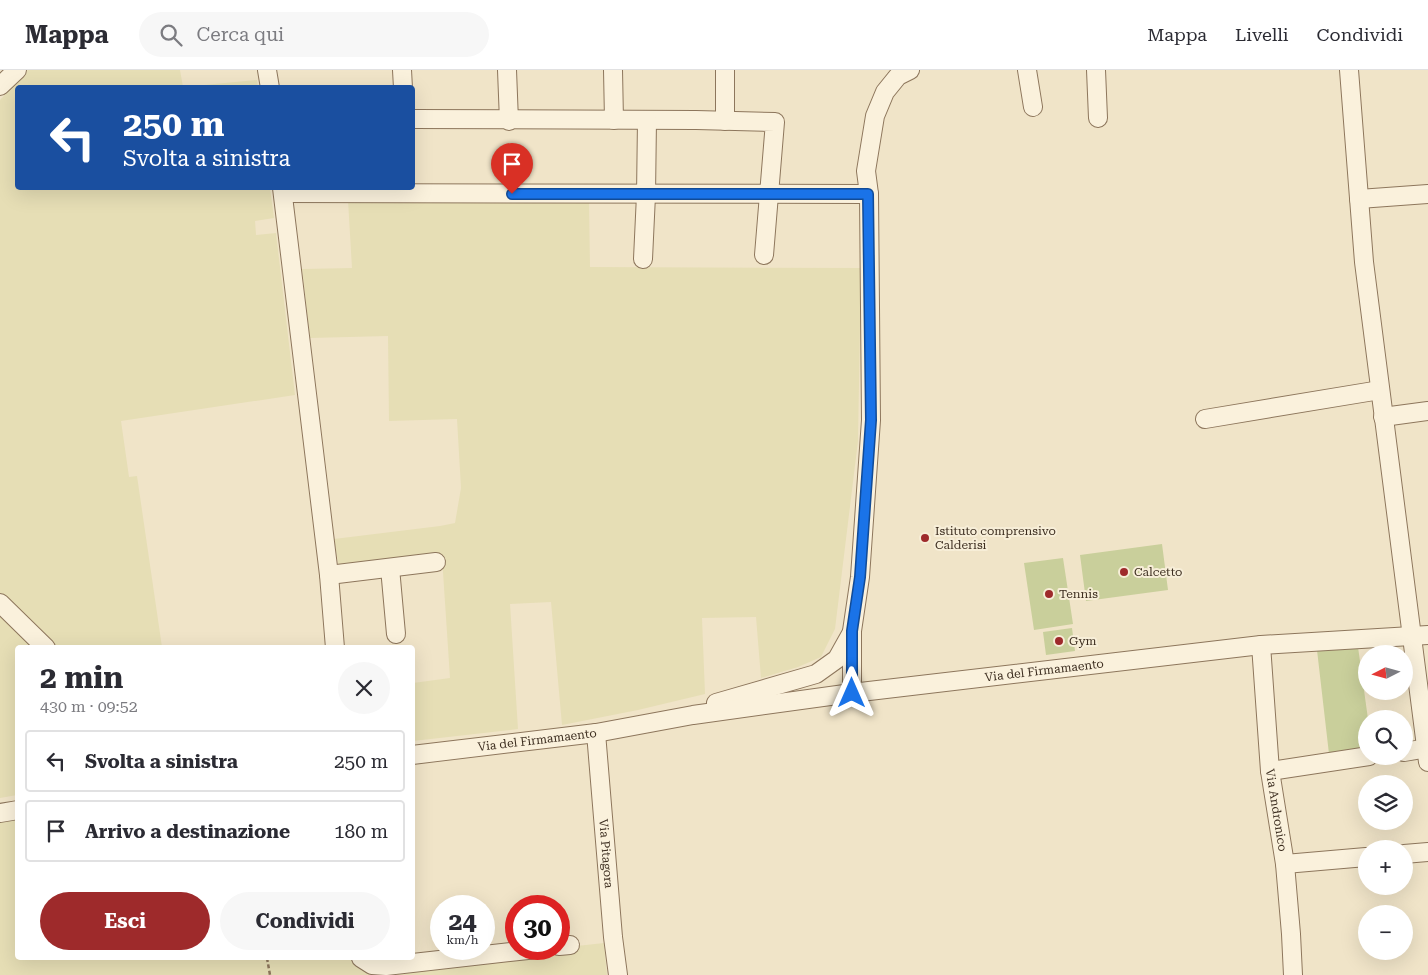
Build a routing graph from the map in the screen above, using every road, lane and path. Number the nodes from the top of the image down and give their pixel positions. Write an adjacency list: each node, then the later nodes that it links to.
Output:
1 (17, 70): 13 (street)
2 (267, 70): 11 (street)
3 (402, 70): 12 (street)
4 (507, 70): 19 (street)
5 (613, 70): 17 (street)
6 (725, 70): 20 (street)
7 (910, 70): 22 (street)
8 (1027, 70): 14 (street)
9 (1096, 70): 15 (street)
10 (1349, 70): 26 (street)
11 (270, 85)
12 (403, 85)
13 (0, 86)
14 (1033, 107)
15 (1098, 118)
16 (415, 120): 19 (street)
17 (614, 120): 18 (street); 19 (street)
18 (647, 120): 20 (street); 24 (street)
19 (509, 121)
20 (725, 121): 25 (street)
21 (282, 190): 24 (street); 35 (street)
22 (868, 194): 25 (street); 37 (street)
23 (1428, 194): 26 (street)
24 (646, 195): 25 (street); 28 (street)
25 (770, 195): 27 (street)
26 (1359, 199): 29 (street)
27 (764, 255)
28 (644, 258)
29 (1380, 390): 31 (street); 32 (street)
30 (1428, 410): 31 (street)
31 (1383, 417): 39 (street)
32 (1204, 419)
33 (436, 562): 34 (street)
34 (390, 568): 35 (street); 38 (street)
35 (329, 575): 41 (street)
36 (0, 603): 40 (street)
37 (852, 631): 43 (street); 44 (street, Via del Firmamaento)
38 (396, 634)
39 (1420, 636): 42 (street, Via del Firmamaento); 47 (street)
40 (43, 645)
41 (336, 645)
42 (1261, 645): 43 (street, Via del Firmamaento); 50 (street, Via Andronico)
43 (852, 693): 44 (street, Via del Firmamaento)
44 (660, 721): 45 (street, Via del Firmamaento)
45 (596, 733): 48 (street, Via del Firmamaento); 61 (street, Via Pitagora)
46 (1413, 752): 47 (street)
47 (1427, 753)
48 (415, 755)
49 (1358, 758): 50 (street)
50 (1270, 771): 56 (street, Via Andronico)
51 (15, 810): 52 (street)
52 (0, 813)
53 (1428, 852): 54 (street)
54 (1413, 853)
55 (1358, 858): 56 (street)
56 (1285, 864): 62 (street, Via Andronico)
57 (505, 953): 59 (street)
58 (267, 960): 60 (path)
59 (364, 960)
60 (270, 975)
61 (618, 975)
62 (1293, 975)

